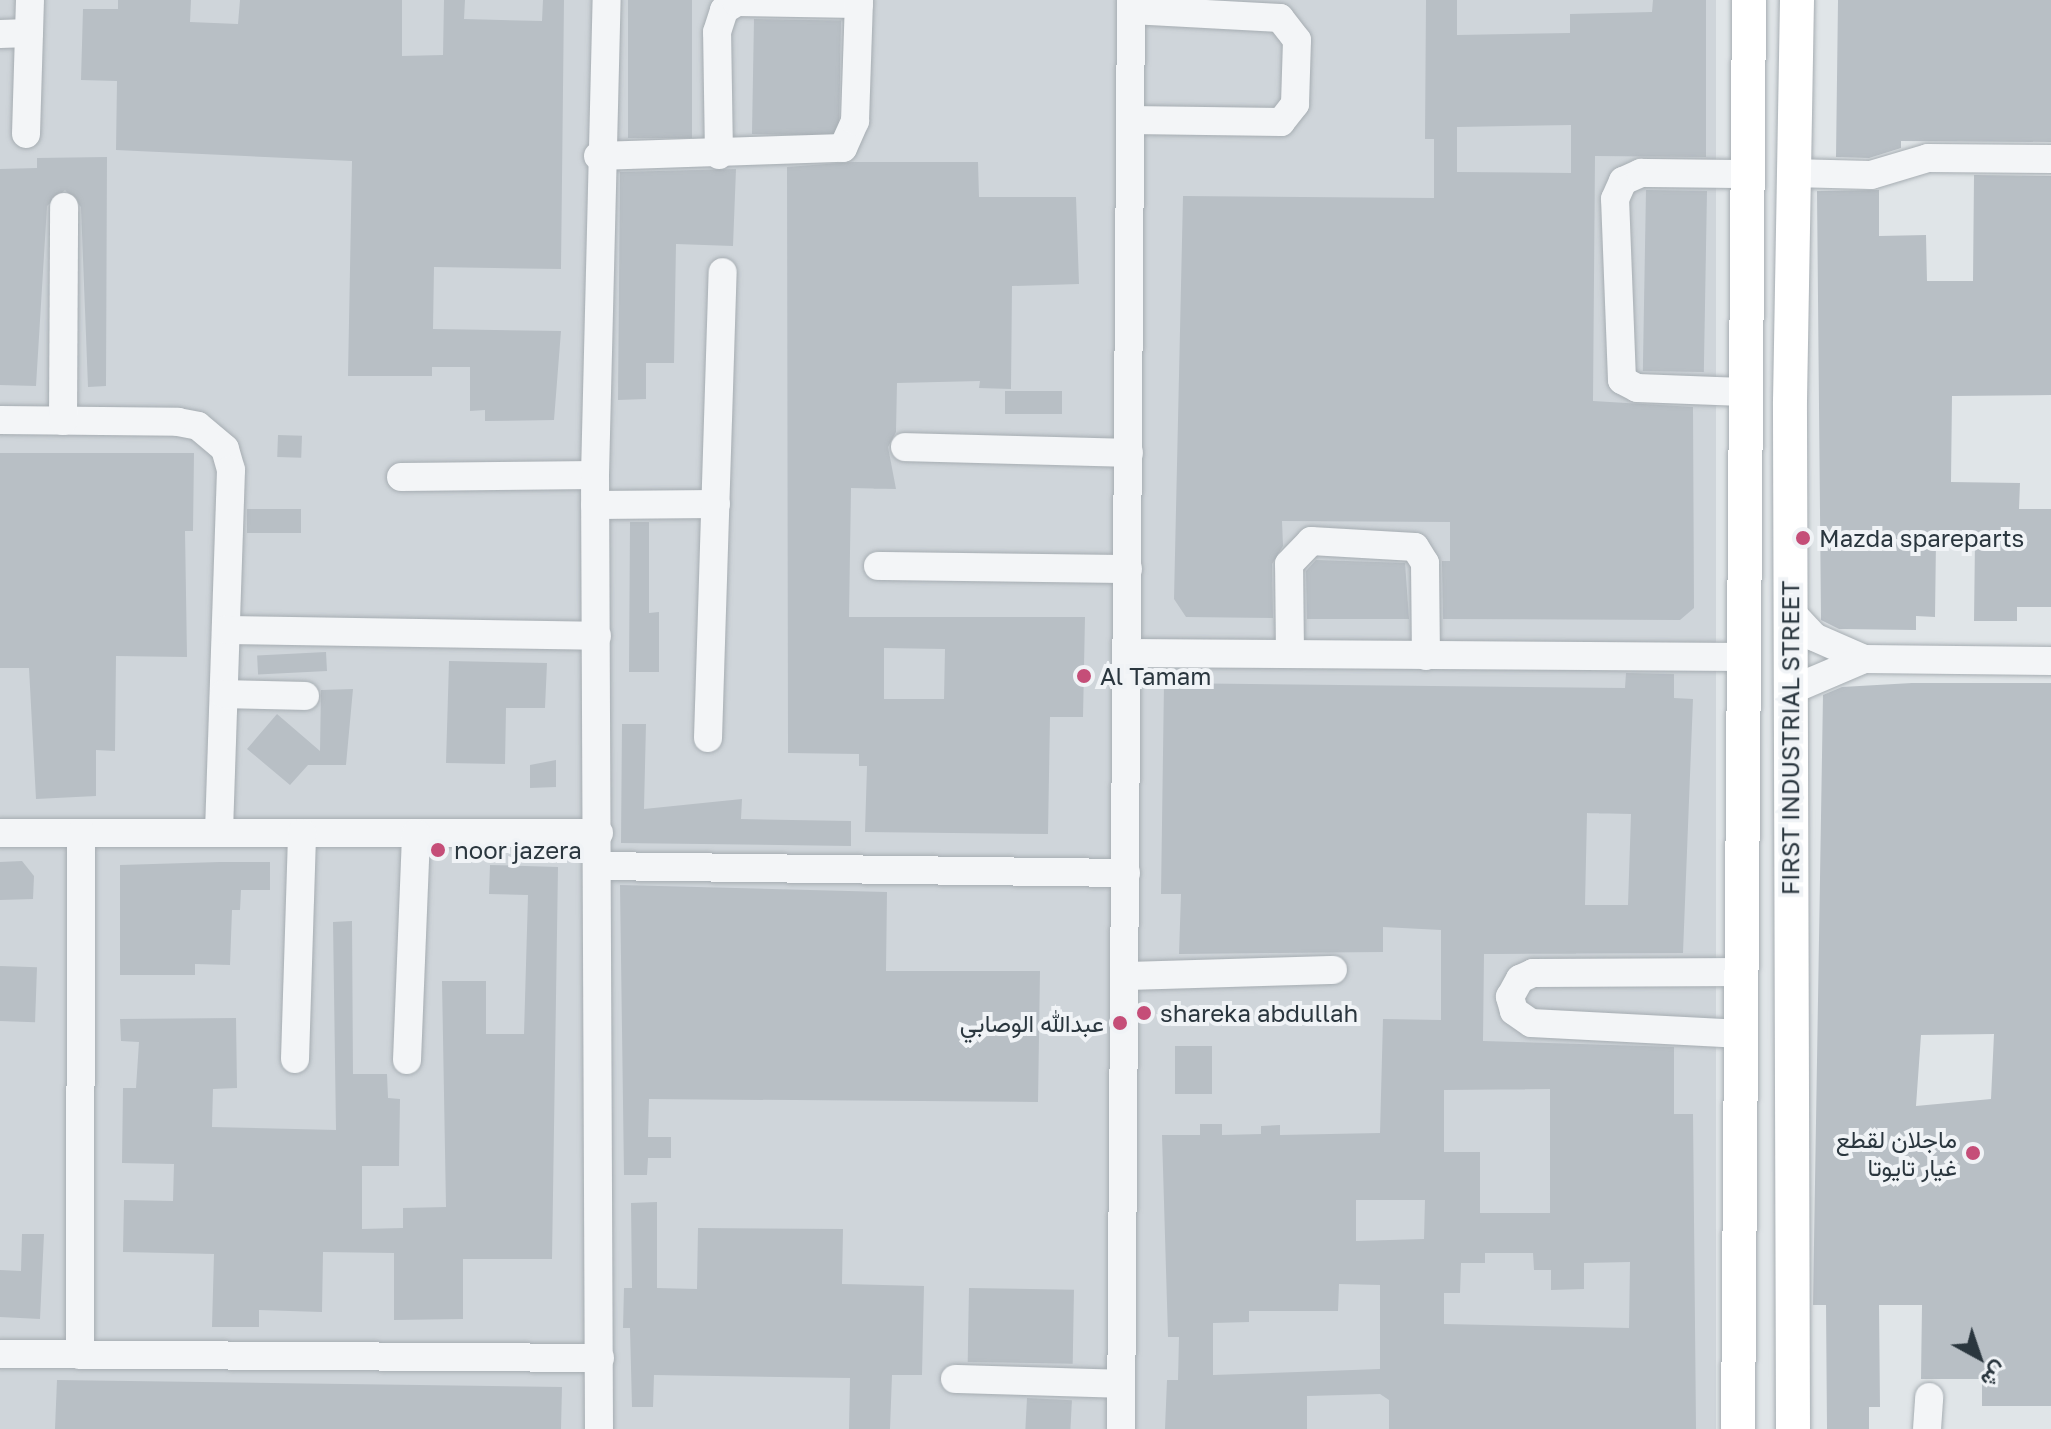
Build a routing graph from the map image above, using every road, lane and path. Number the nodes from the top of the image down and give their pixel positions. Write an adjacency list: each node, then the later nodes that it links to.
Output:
1 (30, 0): 7 (street)
2 (607, 0): 12 (street)
3 (1749, 0): 15 (main road, FIRST INDUSTRIAL STREET)
4 (859, 2): 11 (street); 11 (street)
5 (1798, 2): 14 (main road, FIRST INDUSTRIAL STREET)
6 (1131, 5): 9 (street); 9 (street)
7 (29, 33): 8 (street); 10 (street)
8 (0, 34)
9 (1130, 120): 22 (street)
10 (26, 134)
11 (719, 155): 12 (street)
12 (598, 156): 23 (street)
13 (2051, 159): 14 (street)
14 (1791, 173): 29 (main road, FIRST INDUSTRIAL STREET)
15 (1745, 174): 18 (main road, FIRST INDUSTRIAL STREET); 18 (street)
16 (64, 207): 20 (street)
17 (723, 272): 25 (street)
18 (1743, 392): 35 (main road, FIRST INDUSTRIAL STREET)
19 (0, 420): 20 (street)
20 (63, 421): 30 (street)
21 (905, 447): 22 (street)
22 (1129, 453): 28 (street)
23 (595, 475): 24 (street); 26 (street)
24 (401, 477)
25 (716, 504): 26 (street); 41 (street)
26 (595, 505): 31 (street)
27 (878, 566): 28 (street)
28 (1128, 569): 32 (street)
29 (1790, 611): 36 (street); 38 (main road, FIRST INDUSTRIAL STREET)
30 (226, 630): 31 (street); 39 (street)
31 (597, 636): 47 (street)
32 (1128, 653): 33 (street); 49 (street)
33 (1290, 654): 34 (street); 34 (street)
34 (1426, 656): 35 (street)
35 (1744, 657): 51 (main road, FIRST INDUSTRIAL STREET)
36 (1864, 659): 37 (street); 38 (street)
37 (2051, 661)
38 (1789, 691): 65 (main road, FIRST INDUSTRIAL STREET)
39 (224, 694): 40 (street); 44 (street)
40 (305, 696)
41 (708, 738)
42 (0, 833): 43 (street)
43 (81, 833): 44 (street); 57 (street)
44 (219, 833): 45 (street)
45 (302, 833): 46 (street); 54 (street)
46 (416, 833): 47 (street); 55 (street)
47 (599, 833): 48 (street)
48 (598, 866): 49 (street); 58 (street)
49 (1126, 873): 52 (street)
50 (1333, 970): 52 (street)
51 (1743, 972): 53 (main road, FIRST INDUSTRIAL STREET); 53 (street)
52 (1125, 976): 60 (street)
53 (1742, 1034): 64 (main road, FIRST INDUSTRIAL STREET)
54 (295, 1059)
55 (407, 1060)
56 (0, 1354): 57 (street)
57 (80, 1355): 58 (street)
58 (600, 1358): 62 (street)
59 (955, 1379): 60 (street)
60 (1121, 1384): 63 (street)
61 (1929, 1397): 66 (street)
62 (599, 1429)
63 (1121, 1429)
64 (1738, 1429)
65 (1793, 1429)
66 (1927, 1429)

